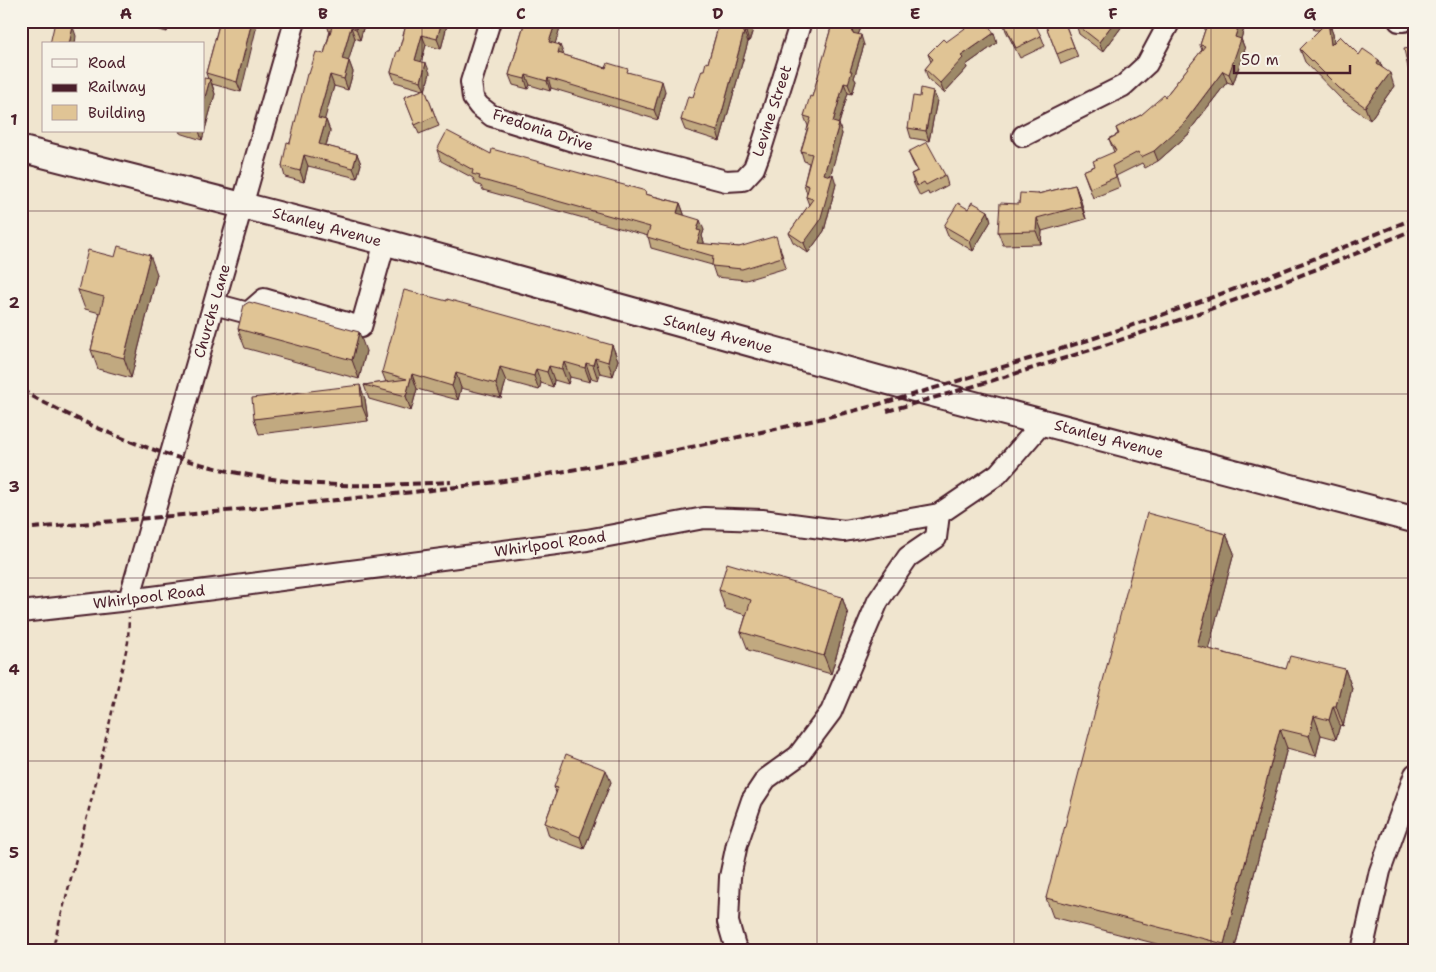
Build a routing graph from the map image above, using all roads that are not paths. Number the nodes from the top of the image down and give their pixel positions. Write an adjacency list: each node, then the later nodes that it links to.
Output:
1 (295, 21): 10 (street, Churchs Lane)
2 (490, 21): 9 (street, Fredonia Drive)
3 (801, 21): 9 (street, Levine Street)
4 (1170, 21): 7 (street)
5 (1399, 21): 6 (street)
6 (1404, 21)
7 (1023, 136)
8 (21, 149): 10 (main road, Stanley Avenue)
9 (696, 173)
10 (242, 205): 11 (main road, Stanley Avenue); 12 (street, Churchs Lane)
11 (384, 242): 12 (street); 13 (main road, Stanley Avenue)
12 (214, 304): 16 (street, Churchs Lane)
13 (1043, 422): 14 (street, Whirlpool Road); 15 (main road, Stanley Avenue)
14 (939, 514): 16 (street, Whirlpool Road); 19 (street)
15 (1415, 520)
16 (129, 600): 17 (street, Whirlpool Road)
17 (21, 612)
18 (1415, 774): 20 (street)
19 (738, 951)
20 (1362, 951)

